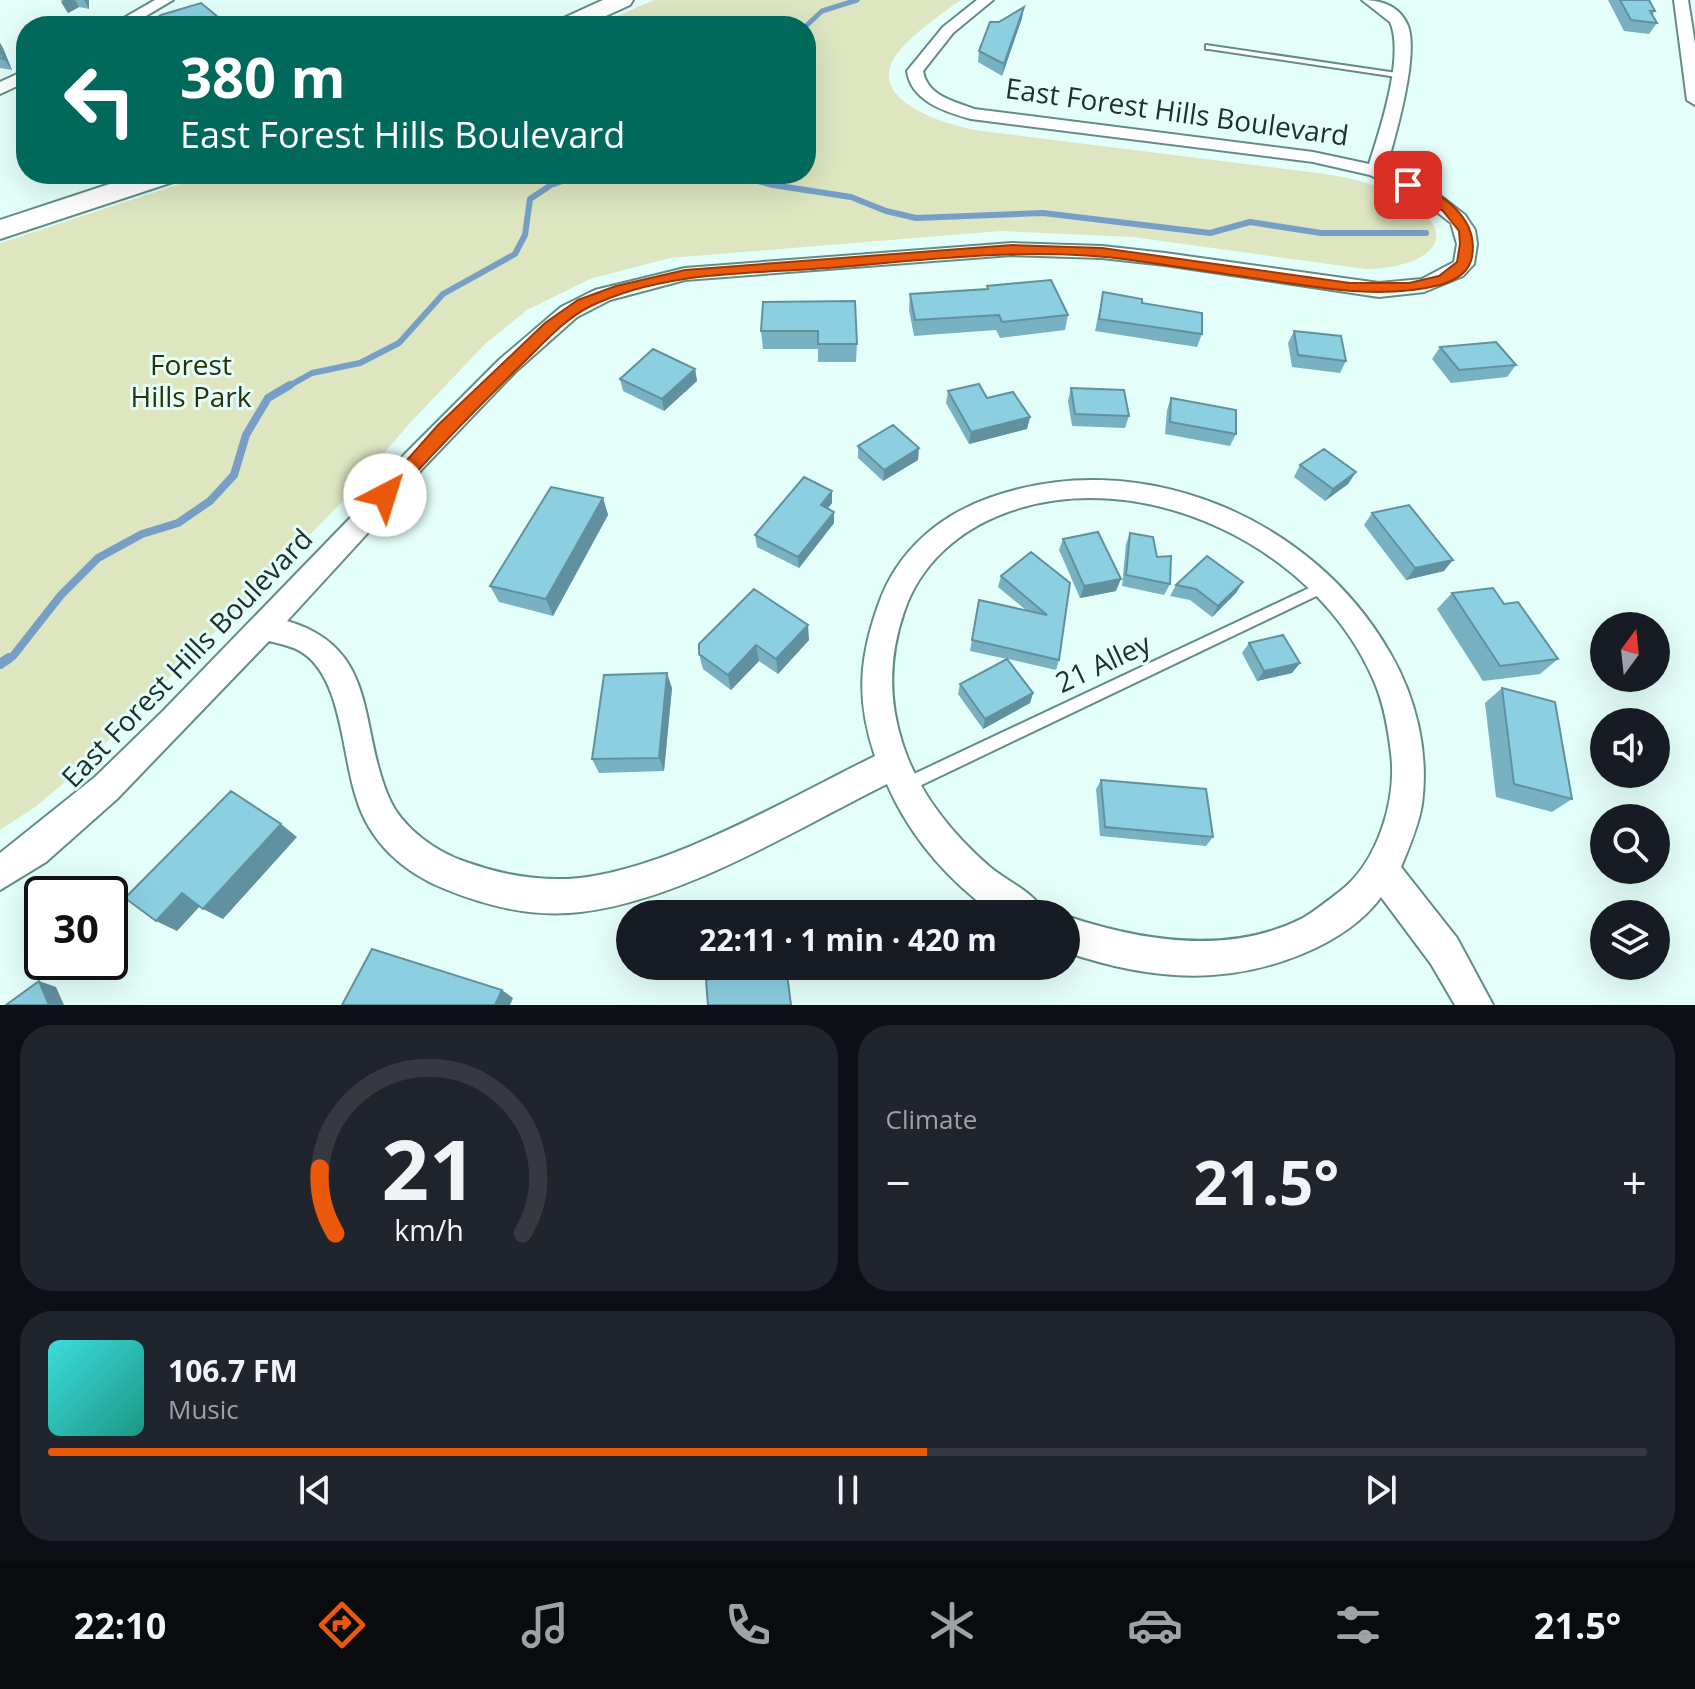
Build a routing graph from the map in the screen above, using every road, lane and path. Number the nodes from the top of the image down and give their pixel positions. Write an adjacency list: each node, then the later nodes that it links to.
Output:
1 (166, 0): 6 (street)
2 (622, 0): 7 (main road)
3 (986, 0): 11 (street, East Forest Hills Boulevard)
4 (1369, 0): 9 (street)
5 (1681, 0): 10 (street)
6 (136, 16)
7 (587, 16)
8 (1209, 47): 9 (lane)
9 (1397, 75): 11 (street)
10 (1695, 100)
11 (1376, 171): 15 (street, East Forest Hills Boulevard)
12 (139, 184): 13 (main road)
13 (0, 230)
14 (1324, 586): 16 (lane, 21 Alley); 16 (street); 17 (street)
15 (264, 627): 16 (street); 18 (street, East Forest Hills Boulevard)
16 (899, 775): 19 (street)
17 (1380, 869): 20 (street); 21 (street)
18 (0, 873)
19 (1007, 900)
20 (1080, 939)
21 (1474, 1005)

